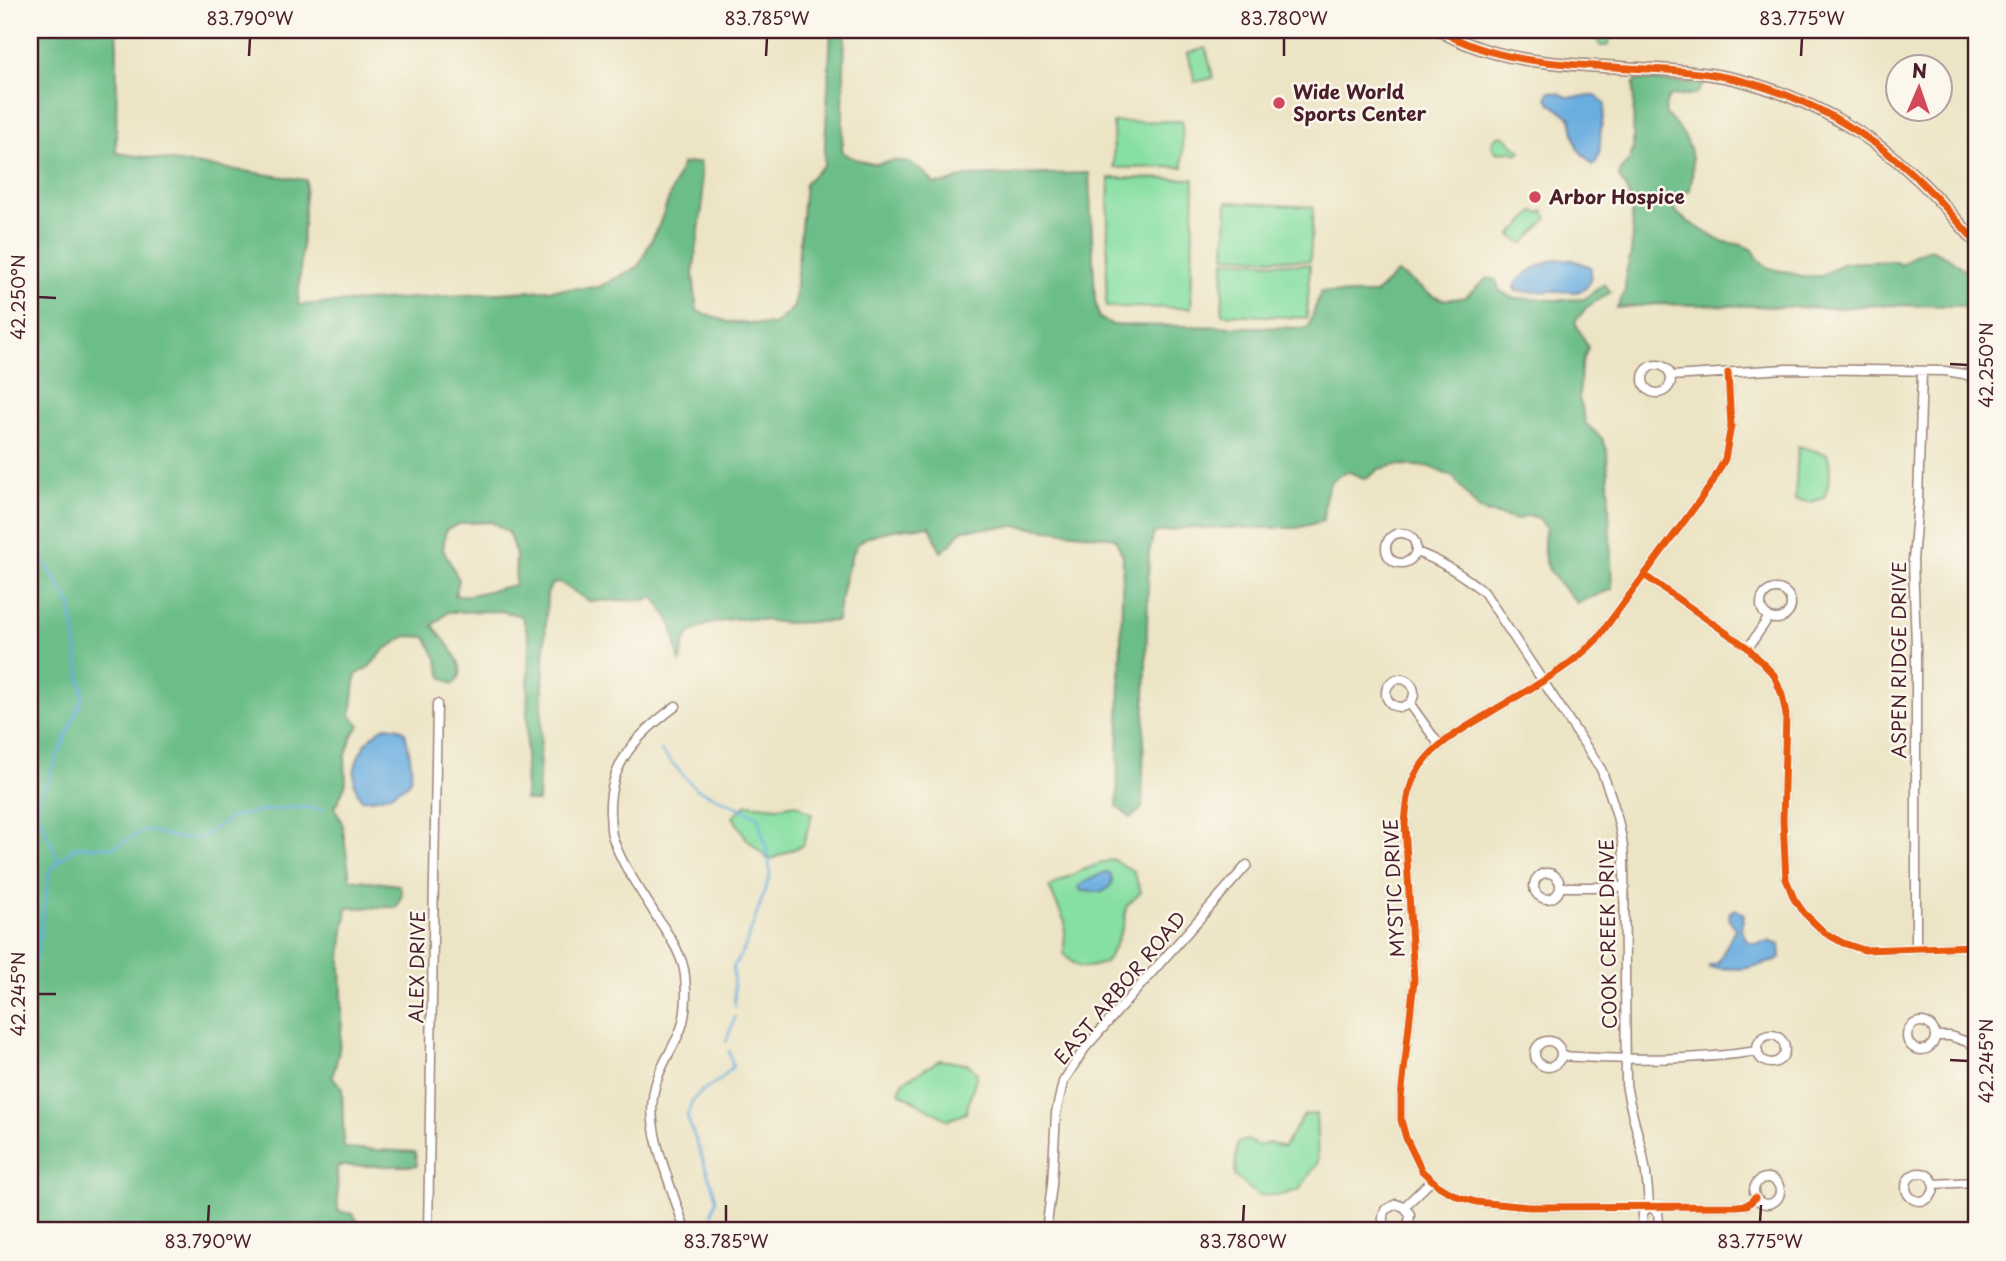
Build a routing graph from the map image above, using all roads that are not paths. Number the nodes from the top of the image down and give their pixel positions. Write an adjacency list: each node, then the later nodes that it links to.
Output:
1 (1439, 30): 2 (street)
2 (1976, 242)
3 (1922, 372): 4 (street); 6 (street); 20 (street, ASPEN RIDGE DRIVE)
4 (1728, 373): 5 (street); 8 (street, MYSTIC DRIVE)
5 (1671, 376)
6 (1976, 379)
7 (1416, 552): 11 (street, COOK CREEK DRIVE)
8 (1644, 575): 10 (street); 11 (street, MYSTIC DRIVE)
9 (1769, 617): 10 (street)
10 (1748, 648): 20 (street)
11 (1543, 680): 15 (street, MYSTIC DRIVE); 18 (street, COOK CREEK DRIVE)
12 (437, 704): 32 (street, ALEX DRIVE)
13 (1410, 704): 15 (street)
14 (677, 706): 33 (street)
15 (1440, 746): 26 (street, MYSTIC DRIVE)
16 (1247, 865): 34 (street, EAST ARBOR ROAD)
17 (1560, 887): 18 (street)
18 (1625, 887): 25 (street, COOK CREEK DRIVE)
19 (1976, 946): 20 (street)
20 (1916, 948)
21 (1935, 1036): 22 (street)
22 (1976, 1045)
23 (1758, 1051): 25 (street)
24 (1561, 1056): 25 (street)
25 (1626, 1059): 31 (street, COOK CREEK DRIVE)
26 (1432, 1180): 30 (street); 31 (street, MYSTIC DRIVE)
27 (1976, 1182): 28 (street)
28 (1933, 1184)
29 (1755, 1198): 31 (street, MYSTIC DRIVE)
30 (1404, 1206): 35 (street); 35 (street)
31 (1649, 1206): 36 (street, COOK CREEK DRIVE); 37 (street, COOK CREEK DRIVE)
32 (428, 1231)
33 (685, 1231)
34 (1046, 1231)
35 (1396, 1231)
36 (1642, 1231)
37 (1660, 1231)

